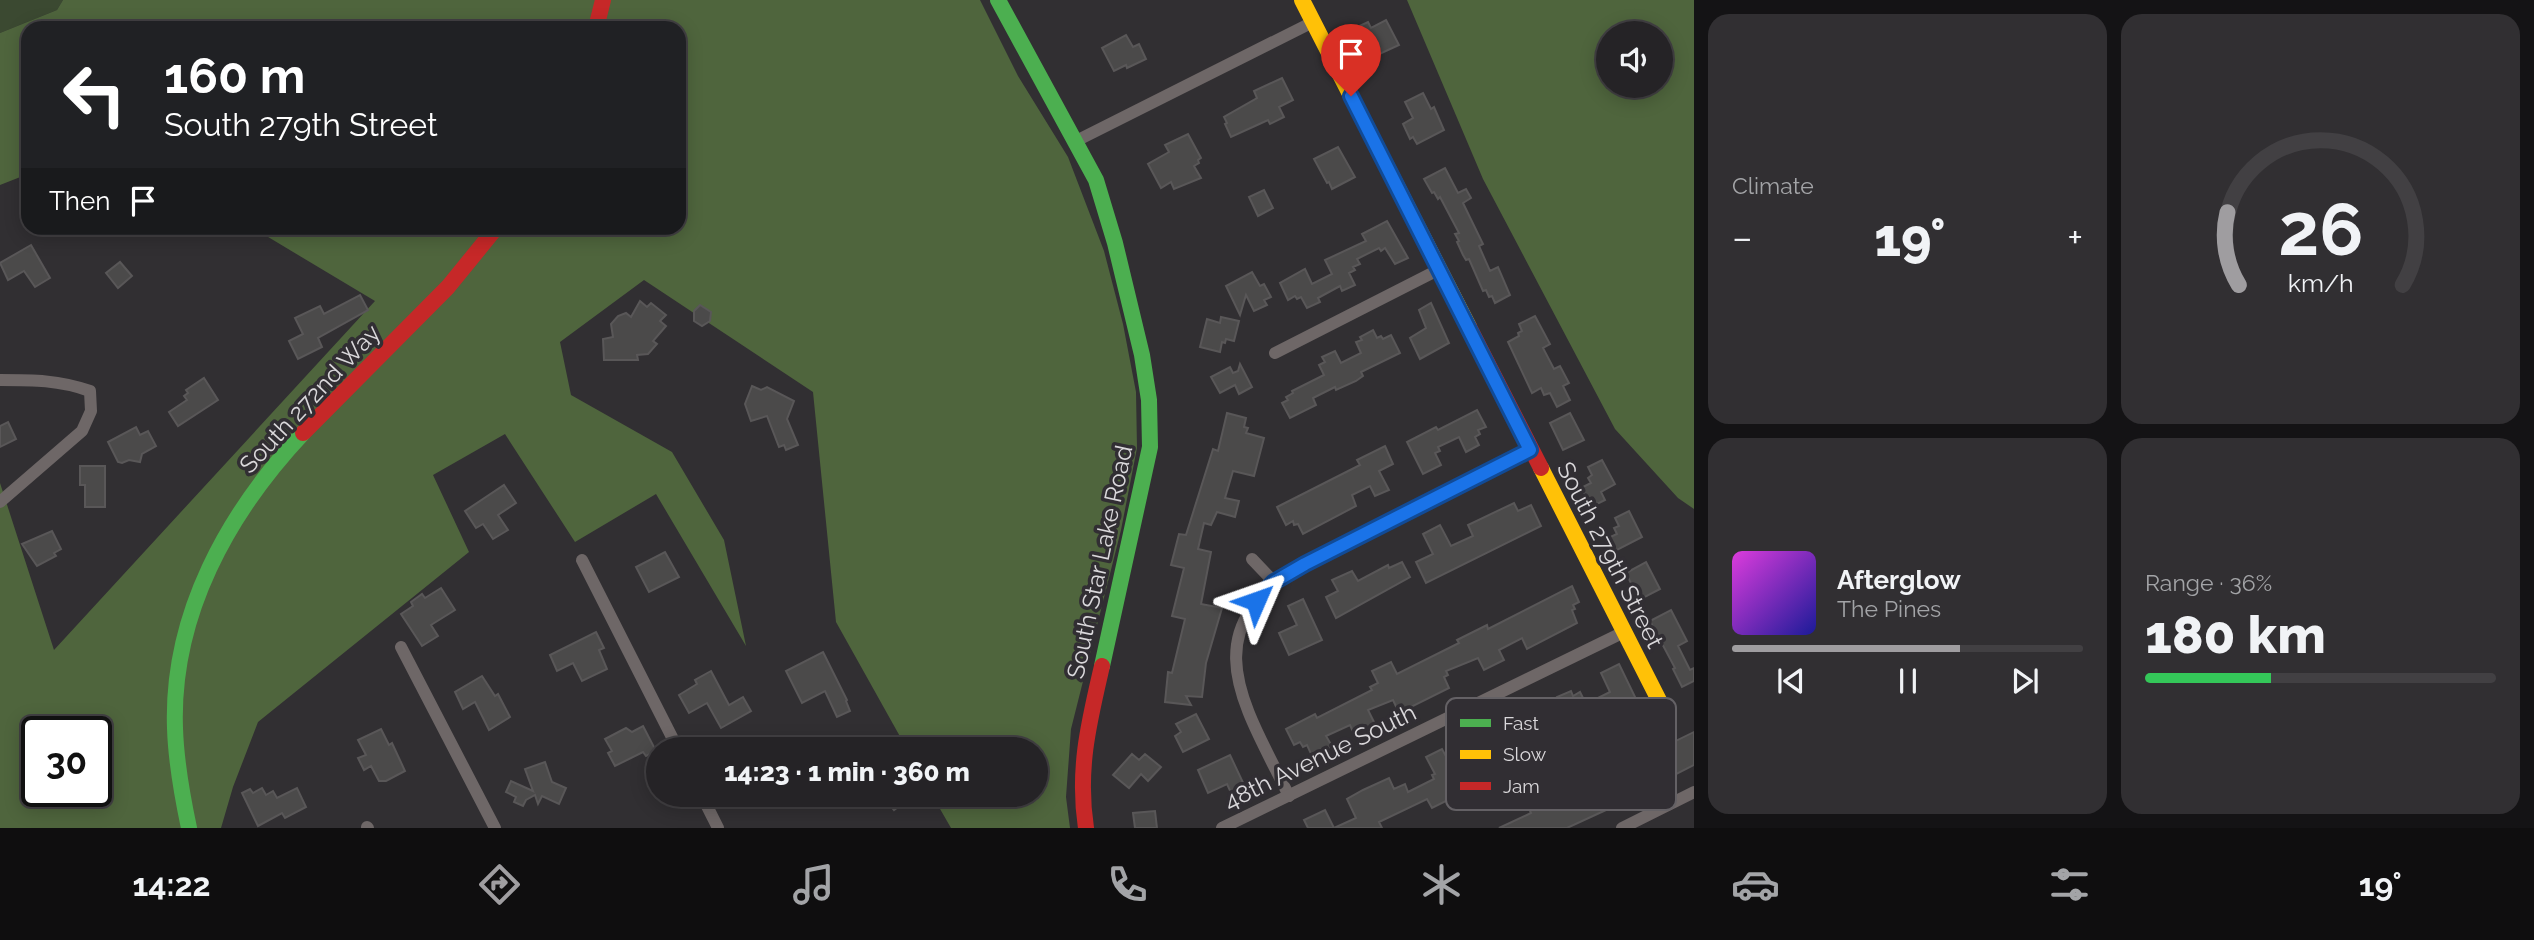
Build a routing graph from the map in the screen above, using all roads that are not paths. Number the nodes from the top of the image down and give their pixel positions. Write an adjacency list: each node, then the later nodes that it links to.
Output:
1 (603, 0): 4 (street)
2 (998, 0): 6 (street, South Star Lake Road)
3 (1302, 0): 5 (street, South 279th Street)
4 (598, 21)
5 (1313, 22): 6 (street); 8 (street, South 279th Street)
6 (1076, 141): 30 (street, South Star Lake Road)
7 (491, 235): 27 (street, South 272nd Way)
8 (1438, 270): 9 (street); 11 (street, South 279th Street)
9 (1275, 353)
10 (0, 380): 12 (street)
11 (1530, 450): 15 (street); 16 (street, South 279th Street)
12 (0, 502)
13 (1252, 559): 15 (street)
14 (582, 560): 21 (street)
15 (1274, 582): 23 (street)
16 (1625, 632): 18 (street, 48th Avenue South); 19 (street, South 279th Street)
17 (401, 647): 28 (street)
18 (1490, 698)
19 (1658, 698)
20 (1446, 719): 23 (street, 48th Avenue South)
21 (672, 737)
22 (1694, 792): 24 (street)
23 (1289, 796): 31 (street, 48th Avenue South)
24 (1676, 801)
25 (708, 807): 29 (street)
26 (1658, 810): 32 (street)
27 (189, 828)
28 (495, 828)
29 (718, 828)
30 (1086, 828)
31 (1222, 828)
32 (1622, 828)

